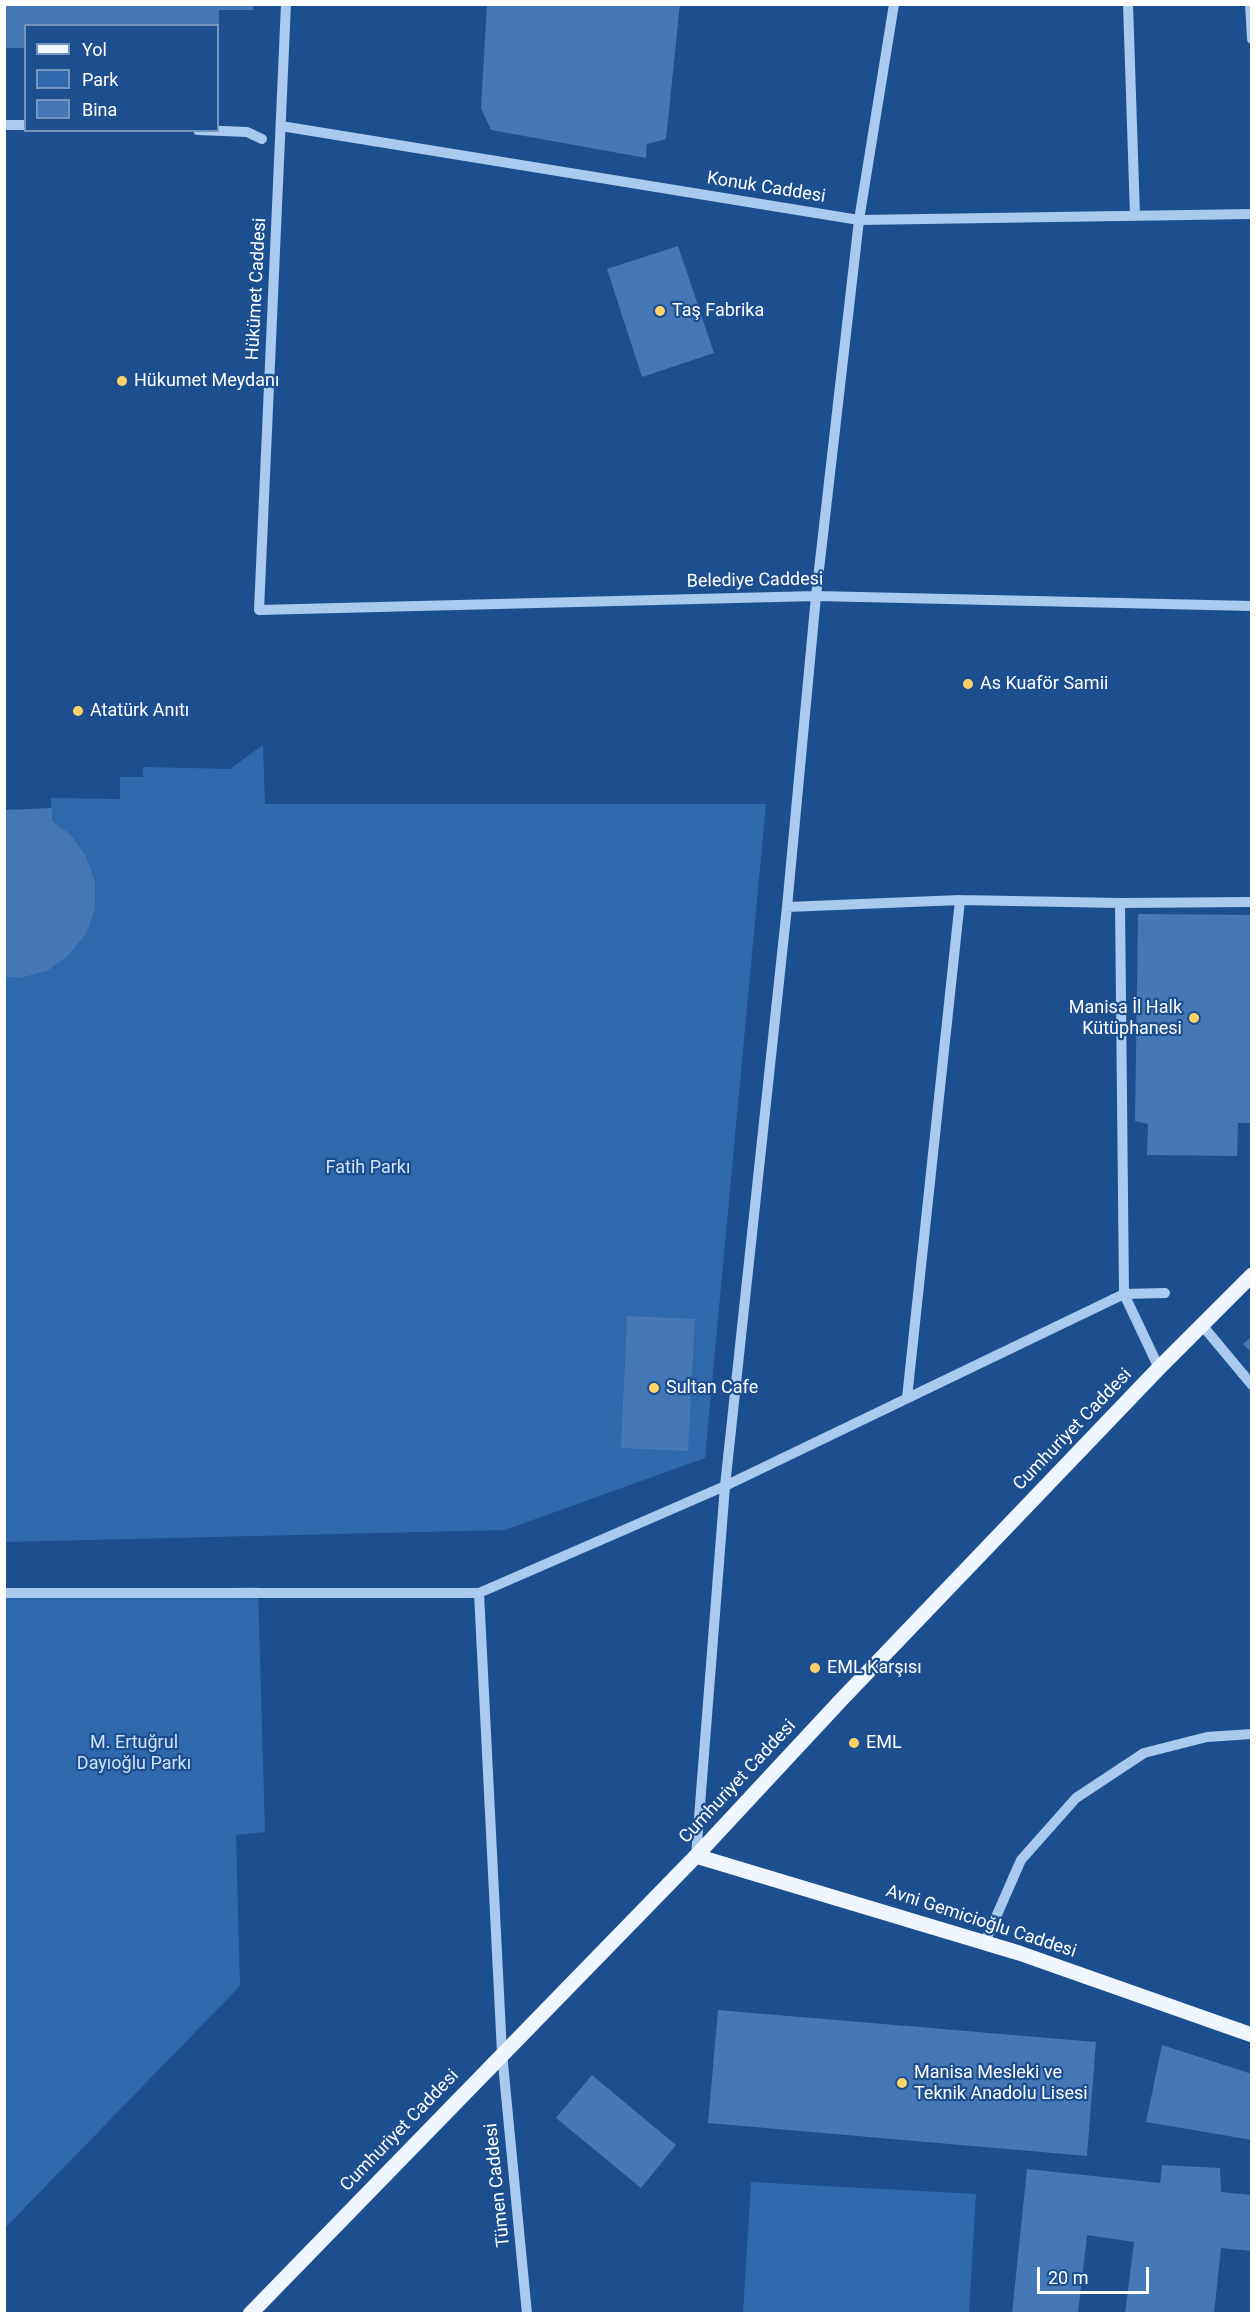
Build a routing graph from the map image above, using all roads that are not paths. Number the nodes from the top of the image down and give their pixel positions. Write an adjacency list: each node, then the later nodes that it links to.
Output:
1 (286, 4): 8 (street, Hükümet Caddesi)
2 (894, 4): 13 (street)
3 (1128, 4): 12 (street)
4 (1250, 4): 5 (street)
5 (1251, 39)
6 (4, 125): 7 (street)
7 (24, 125)
8 (281, 126): 13 (street, Konuk Caddesi); 16 (street, Hükümet Caddesi)
9 (219, 131): 10 (street)
10 (262, 139)
11 (1251, 214): 12 (street, Konuk Caddesi)
12 (1136, 216): 13 (street, Konuk Caddesi)
13 (859, 220): 14 (street)
14 (816, 596): 15 (street, Belediye Caddesi); 16 (street, Belediye Caddesi); 20 (street)
15 (1251, 606)
16 (259, 610)
17 (960, 900): 19 (street); 20 (street); 27 (street)
18 (1251, 902): 19 (street)
19 (1120, 903): 23 (street)
20 (787, 907): 28 (street)
21 (1251, 1275): 24 (main road, Cumhuriyet Caddesi)
22 (1165, 1293): 23 (street)
23 (1124, 1294): 25 (street); 27 (street)
24 (1202, 1325): 25 (main road, Cumhuriyet Caddesi); 26 (street)
25 (1159, 1368): 32 (main road, Cumhuriyet Caddesi)
26 (1251, 1385)
27 (907, 1398): 28 (street)
28 (725, 1486): 30 (street); 32 (street)
29 (4, 1593): 30 (street)
30 (479, 1593): 35 (street, Tümen Caddesi)
31 (1251, 1734): 33 (street)
32 (696, 1856): 33 (main road, Avni Gemicioğlu Caddesi); 35 (main road, Cumhuriyet Caddesi)
33 (985, 1942): 34 (main road, Avni Gemicioğlu Caddesi)
34 (1251, 2035)
35 (502, 2053): 36 (main road, Cumhuriyet Caddesi); 37 (street, Tümen Caddesi)
36 (250, 2313)
37 (528, 2313)

